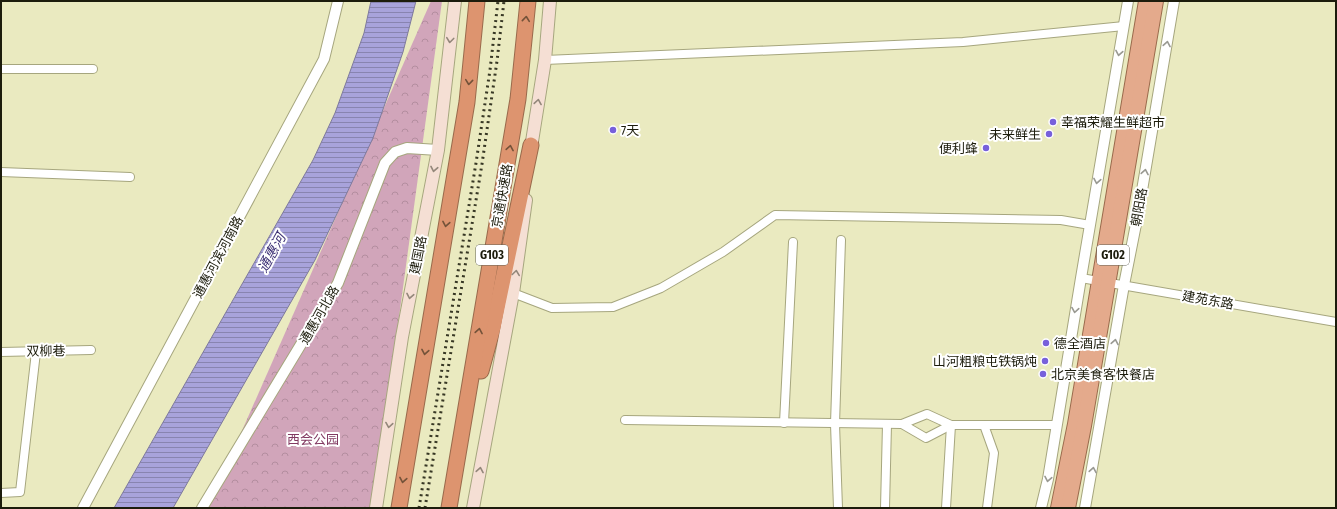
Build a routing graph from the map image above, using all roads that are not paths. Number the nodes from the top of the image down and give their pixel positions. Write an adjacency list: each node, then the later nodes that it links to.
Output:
1 (338, 1): 39 (street, 通惠河滨河南路)
2 (455, 1): 15 (main road, 建国路, one-way to 15)
3 (477, 1): 42 (highway, one-way to 42)
4 (528, 1): 37 (highway, 京通快速路 / G103, one-way to 4)
5 (550, 1): 11 (main road)
6 (1128, 1): 10 (street)
7 (1146, 1): 22 (highway, 朝阳路 / G102)
8 (1156, 1): 22 (highway, 朝阳路 / G102)
9 (1174, 1): 23 (street, 朝阳路, one-way to 9)
10 (1124, 26): 11 (street); 18 (street, one-way to 18)
11 (545, 60): 14 (main road, one-way to 11)
12 (1, 69): 13 (street)
13 (93, 69)
14 (531, 145): 24 (main road, one-way to 14); 37 (highway)
15 (438, 150): 40 (street, 通惠河北路); 41 (main road, 建国路, one-way to 41)
16 (1, 172): 17 (street)
17 (130, 177)
18 (1090, 225): 21 (street); 24 (street)
19 (842, 240): 31 (street)
20 (793, 242): 30 (street)
21 (1081, 278): 22 (street, 建苑东路); 36 (street, one-way to 36)
22 (1103, 282): 23 (street, 建苑东路); 50 (highway, 朝阳路 / G102); 51 (highway, 朝阳路 / G102)
23 (1124, 285): 25 (street, 建苑东路); 52 (street, 朝阳路, one-way to 23)
24 (513, 293): 44 (main road, one-way to 24)
25 (1336, 322)
26 (91, 350): 28 (street, 双柳巷)
27 (1, 352): 28 (street, 双柳巷)
28 (36, 352): 38 (street)
29 (625, 420): 30 (street)
30 (784, 423): 31 (street)
31 (835, 424): 32 (street); 45 (street)
32 (887, 424): 33 (street); 46 (street)
33 (902, 424): 34 (street); 34 (street)
34 (951, 425): 35 (street); 47 (street)
35 (984, 425): 36 (street); 48 (street)
36 (1057, 425): 49 (street, one-way to 49)
37 (457, 461): 43 (highway, 京通快速路 / G103)
38 (1, 493)
39 (83, 508)
40 (202, 508)
41 (376, 508)
42 (399, 508)
43 (449, 508)
44 (473, 508)
45 (838, 508)
46 (885, 508)
47 (946, 508)
48 (987, 508)
49 (1041, 508)
50 (1058, 508)
51 (1068, 508)
52 (1086, 508)

